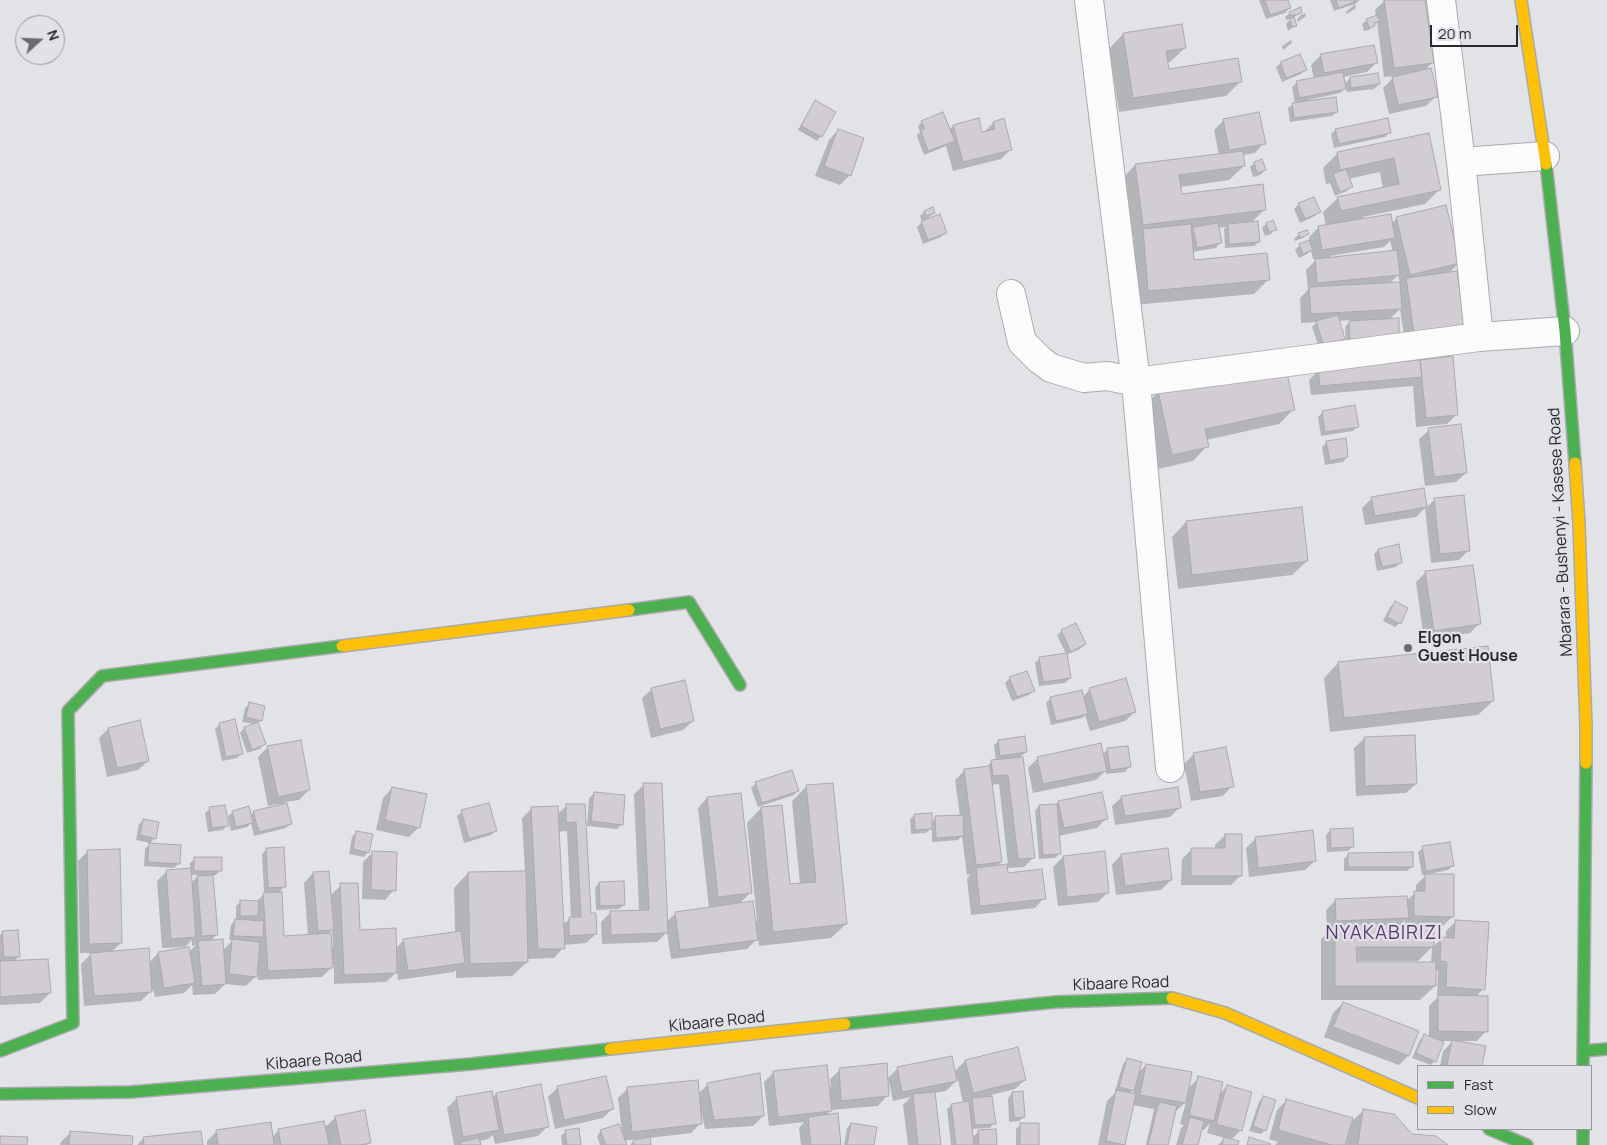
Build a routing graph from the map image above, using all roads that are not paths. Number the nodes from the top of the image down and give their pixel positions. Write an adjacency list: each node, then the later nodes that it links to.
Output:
1 (1090, 0): 9 (street)
2 (1442, 0): 5 (street)
3 (1521, 0): 4 (main road, Mbarara - Bushenyi - Kasese Road)
4 (1546, 156): 5 (street); 7 (main road, Mbarara - Bushenyi - Kasese Road)
5 (1461, 162): 8 (street)
6 (1011, 294): 9 (street)
7 (1565, 331): 8 (street); 14 (main road, Mbarara - Bushenyi - Kasese Road)
8 (1480, 337): 9 (street)
9 (1136, 382): 11 (street)
10 (740, 684): 13 (main road)
11 (1170, 768)
12 (1607, 1049): 14 (main road)
13 (0, 1051)
14 (1583, 1051): 15 (main road, Mbarara - Bushenyi - Kasese Road)
15 (1583, 1065)
16 (0, 1094): 17 (main road, Kibaare Road)
17 (1417, 1098)
18 (1492, 1130): 20 (main road)
19 (1583, 1130): 21 (main road)
20 (1527, 1145)
21 (1583, 1145)

